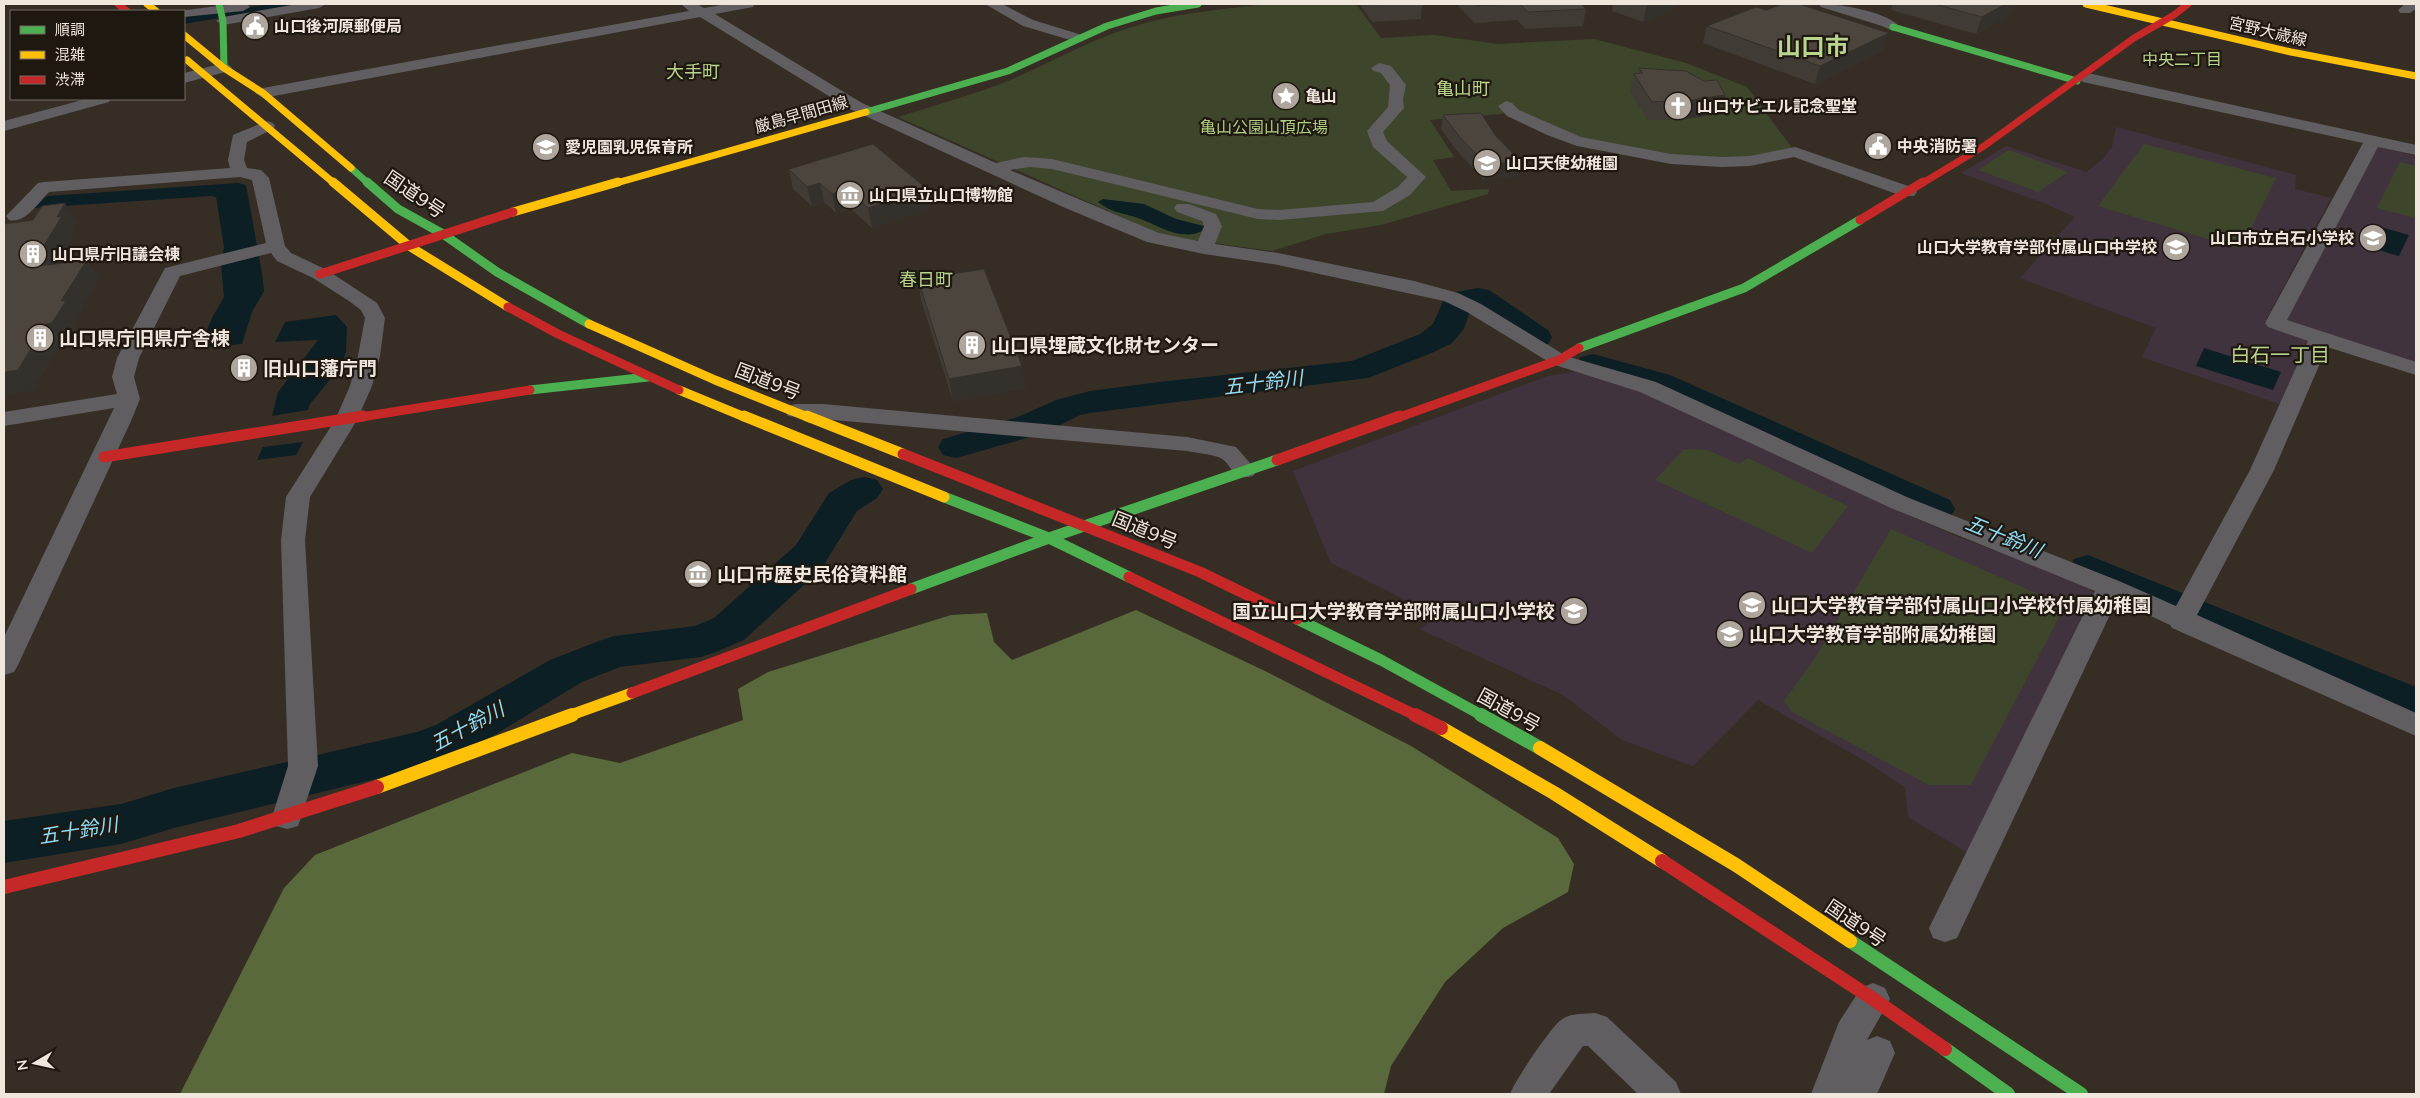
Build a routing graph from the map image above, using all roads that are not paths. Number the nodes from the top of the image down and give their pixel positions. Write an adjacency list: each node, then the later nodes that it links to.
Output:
1 (262, 4): 13 (street)
2 (319, 4): 13 (street)
3 (688, 4): 11 (street)
4 (748, 4): 11 (street)
5 (992, 4): 16 (street)
6 (1157, 4): 16 (main road, 厳島早間田線)
7 (1198, 4): 18 (main road, 厳島早間田線)
8 (1826, 4): 15 (street)
9 (2086, 4): 14 (main road, 宮野大歳線)
10 (2188, 4): 14 (main road)
11 (701, 12): 26 (street); 29 (street)
12 (185, 13): 13 (street)
13 (221, 13): 20 (main road)
14 (2162, 22): 23 (main road, 宮野大歳線); 25 (main road)
15 (1893, 28): 25 (main road)
16 (1062, 35): 18 (street); 29 (main road, 厳島早間田線)
17 (185, 36): 20 (main road, 国道9号)
18 (1077, 38): 29 (main road, 厳島早間田線)
19 (185, 58): 22 (main road)
20 (224, 68): 22 (street); 26 (main road, 国道9号)
21 (1379, 68): 36 (street)
22 (201, 73): 24 (street); 31 (main road)
23 (2416, 76)
24 (185, 78)
25 (2080, 79): 32 (street); 37 (main road)
26 (262, 93): 41 (main road, 国道9号)
27 (98, 100): 30 (street)
28 (1506, 106): 37 (street)
29 (863, 109): 34 (street); 38 (main road, 厳島早間田線); 42 (main road, 厳島早間田線)
30 (4, 126)
31 (267, 126): 35 (street); 43 (main road)
32 (2373, 140): 33 (street); 49 (street)
33 (2416, 150)
34 (996, 169): 36 (street); 47 (street)
35 (240, 172): 39 (street); 45 (street)
36 (1153, 190): 47 (street)
37 (1908, 192): 50 (main road)
38 (481, 210)
39 (15, 216)
40 (444, 220): 41 (main road)
41 (427, 225): 42 (main road, 国道9号); 43 (main road)
42 (443, 234): 44 (main road, 厳島早間田線); 54 (main road, 国道9号)
43 (391, 237): 44 (main road)
44 (409, 246): 48 (main road, 厳島早間田線); 52 (main road)
45 (270, 248): 48 (street); 53 (street)
46 (361, 248): 48 (main road)
47 (1204, 248): 50 (street)
48 (320, 274): 56 (street)
49 (2320, 338): 51 (street); 62 (street)
50 (1559, 360): 58 (main road); 61 (street)
51 (2416, 369)
52 (648, 377): 56 (main road); 60 (main road)
53 (129, 399): 55 (street); 57 (street)
54 (796, 411): 58 (street); 59 (main road, 国道9号)
55 (4, 419)
56 (346, 420): 57 (main road); 65 (street)
57 (104, 458): 63 (street)
58 (1245, 471): 59 (main road)
59 (1086, 525): 60 (main road); 75 (main road, 国道9号)
60 (1049, 538): 65 (main road); 68 (main road)
61 (2110, 587): 62 (street); 67 (street)
62 (2185, 612): 64 (street)
63 (4, 665)
64 (2416, 725)
65 (290, 807): 66 (main road)
66 (4, 887)
67 (1945, 928)
68 (1873, 999): 72 (street); 74 (main road)
69 (1877, 1053): 73 (street)
70 (1528, 1094): 71 (street)
71 (1663, 1094)
72 (1828, 1094)
73 (1858, 1094)
74 (2008, 1094)
75 (2080, 1094)

